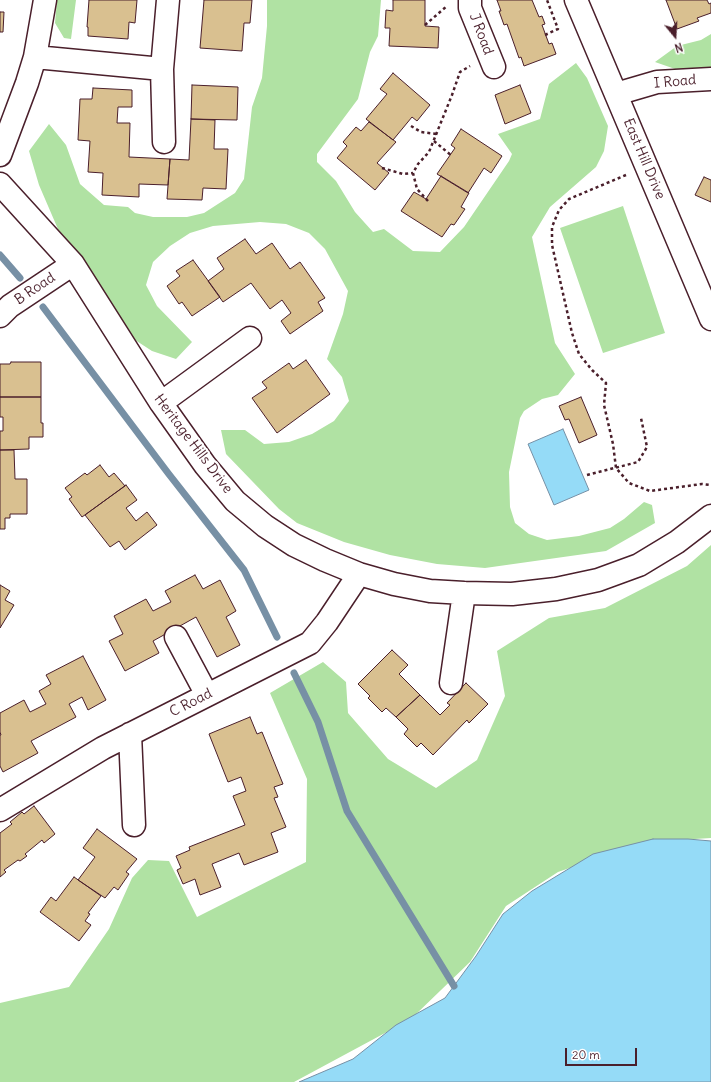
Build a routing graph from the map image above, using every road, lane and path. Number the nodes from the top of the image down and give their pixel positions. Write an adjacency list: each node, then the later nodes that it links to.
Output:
1 (45, 0): 8 (street)
2 (168, 0): 10 (street)
3 (547, 0): 7 (path)
4 (576, 0): 12 (street, East Hill Drive)
5 (461, 1): 6 (path); 9 (street, J Road)
6 (425, 25)
7 (545, 35)
8 (35, 58): 10 (street); 17 (street)
9 (492, 62): 14 (path)
10 (162, 69): 16 (street)
11 (711, 79): 12 (street, I Road)
12 (616, 94): 19 (street, East Hill Drive)
13 (411, 126): 14 (path)
14 (437, 134): 15 (path)
15 (434, 141): 18 (path); 21 (path)
16 (164, 142)
17 (0, 155)
18 (452, 156)
19 (646, 166): 26 (street, East Hill Drive); 30 (path)
20 (382, 168): 21 (path)
21 (413, 173): 23 (path)
22 (0, 184): 24 (street, Heritage Hills Drive)
23 (428, 201)
24 (73, 264): 25 (street, B Road); 28 (street, Heritage Hills Drive)
25 (0, 316)
26 (711, 318)
27 (250, 338): 28 (street)
28 (161, 403): 34 (street, Heritage Hills Drive)
29 (641, 418): 30 (path)
30 (616, 468): 31 (path); 32 (path)
31 (587, 475)
32 (711, 485)
33 (711, 516): 35 (street, Heritage Hills Drive)
34 (359, 574): 35 (street, Heritage Hills Drive); 38 (street, C Road)
35 (464, 593): 37 (street)
36 (176, 637): 38 (street)
37 (451, 683)
38 (208, 695): 39 (street, C Road)
39 (130, 734): 40 (street, C Road); 41 (street)
40 (0, 810)
41 (134, 825)

